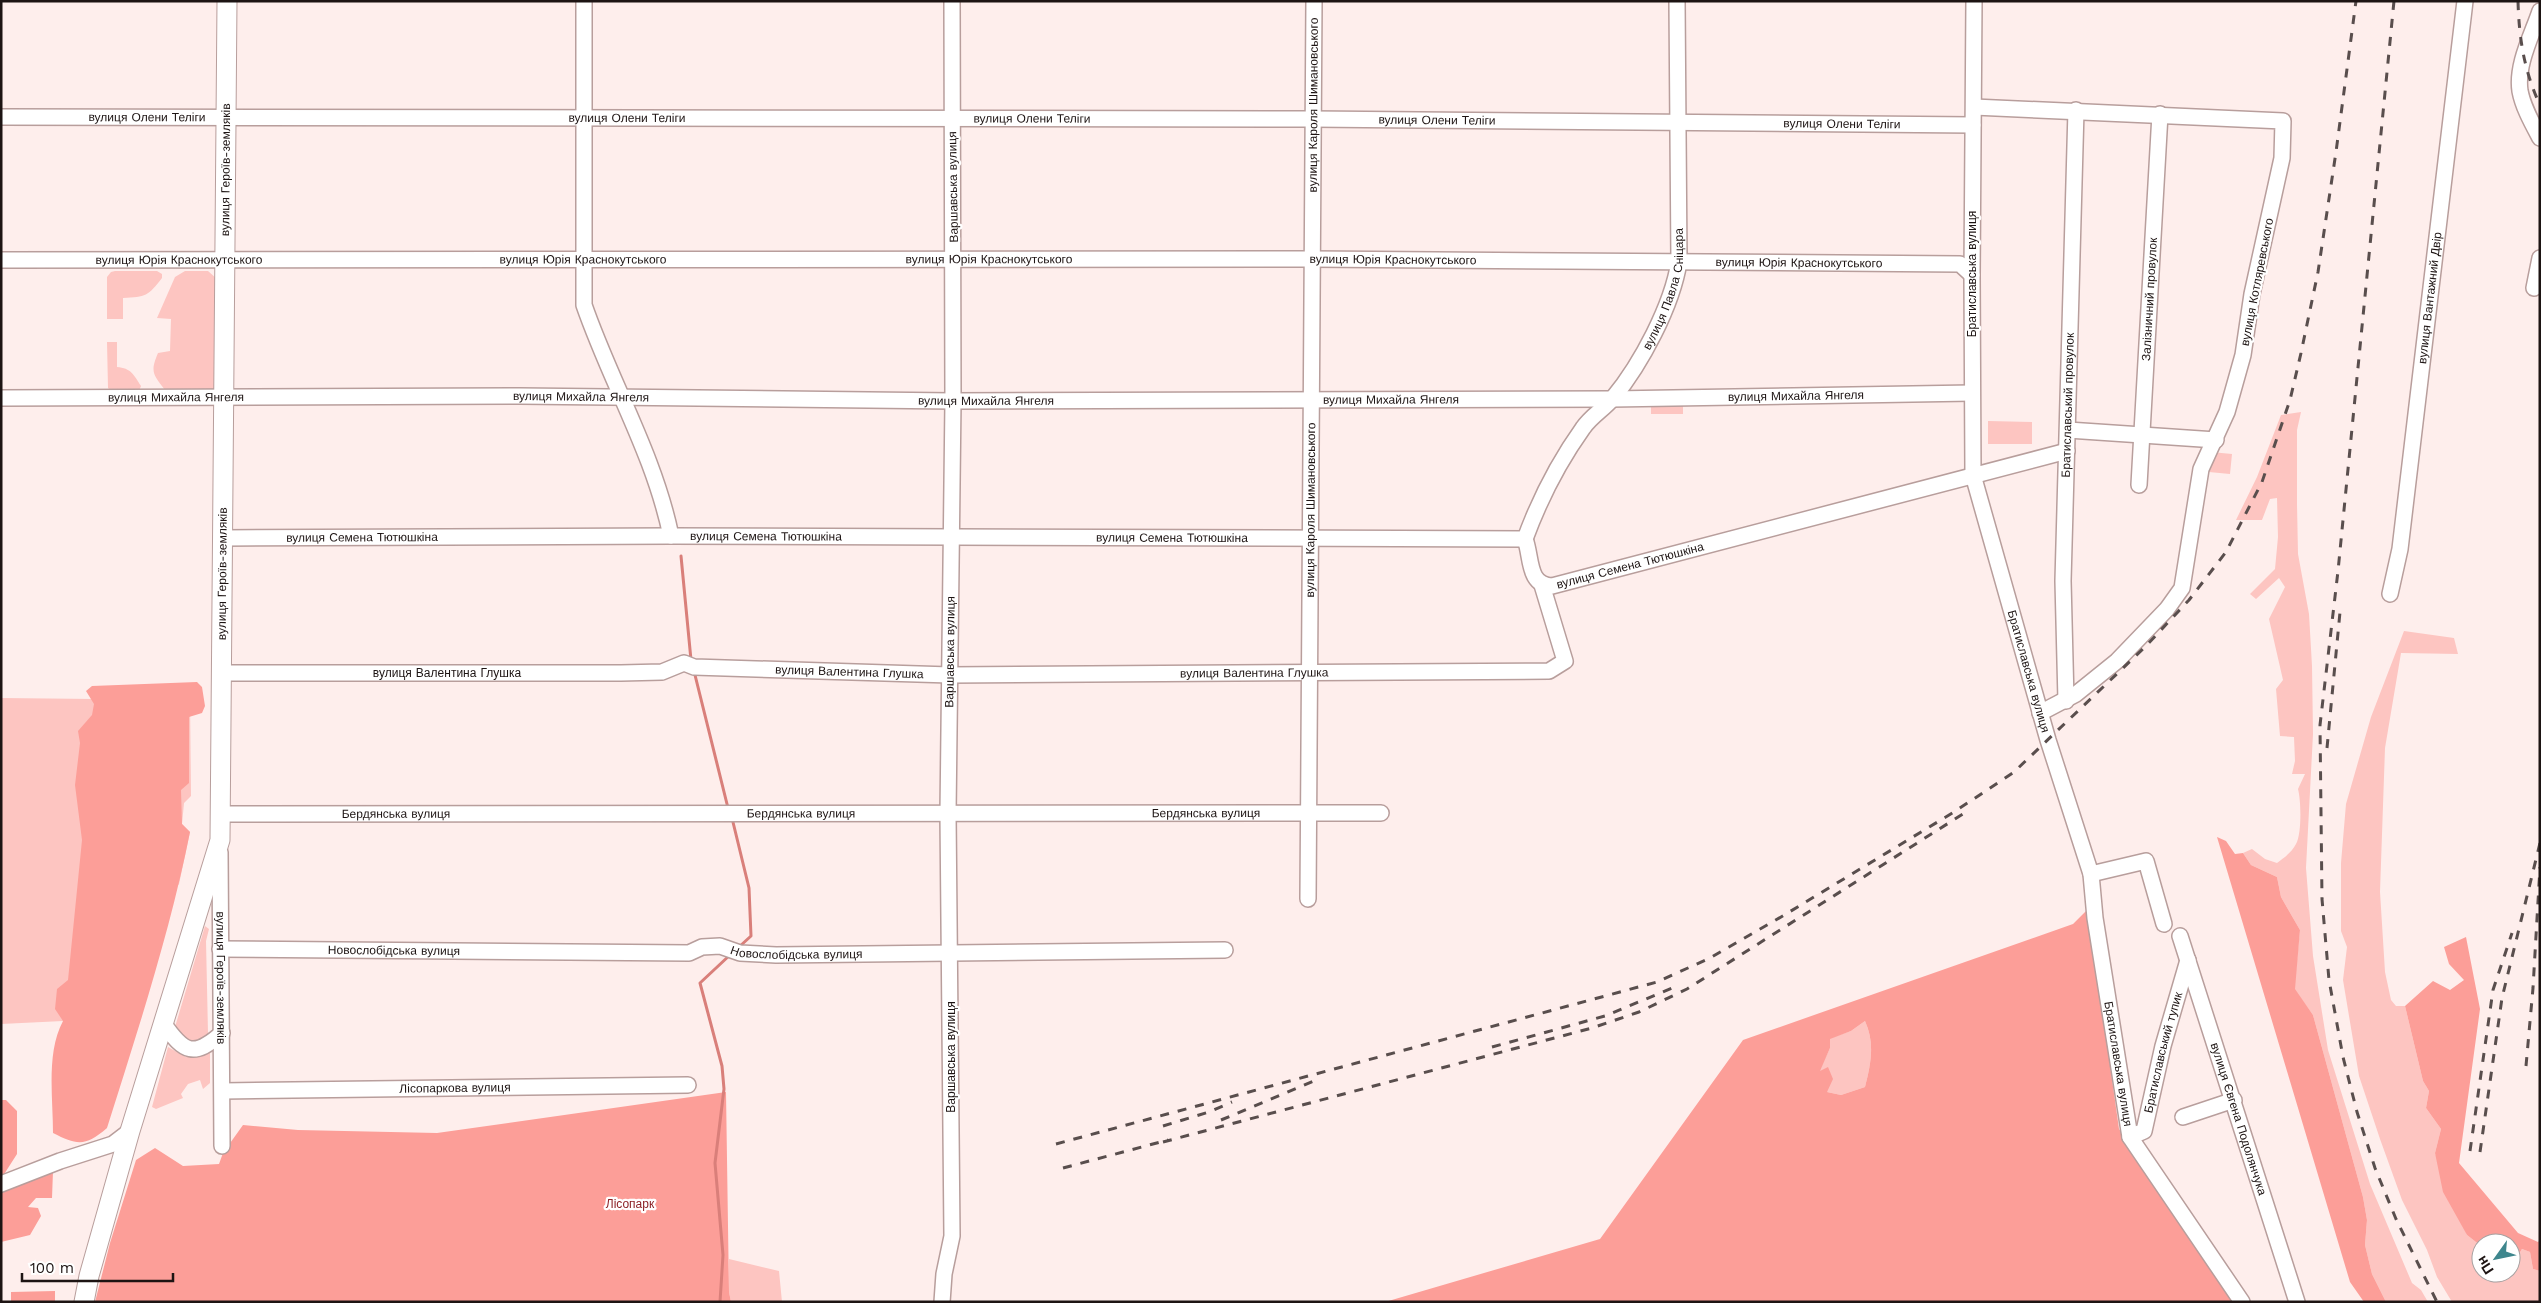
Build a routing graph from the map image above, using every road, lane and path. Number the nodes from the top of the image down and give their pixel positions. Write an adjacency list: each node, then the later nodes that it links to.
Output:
1 (227, 1): 13 (main road, вулиця Героїв-земляків)
2 (584, 1): 12 (street)
3 (952, 1): 15 (street, Варшавська вулиця)
4 (1314, 1): 16 (street, вулиця Кароля Шимановського)
5 (1677, 1): 17 (street, вулиця Павла Сніцара)
6 (1974, 1): 9 (street, Братиславська вулиця)
7 (2465, 1): 48 (street, вулиця Вантажний Двір)
8 (2540, 11): 19 (street)
9 (1974, 106): 10 (street); 18 (street, Братиславська вулиця)
10 (2076, 110): 11 (street); 36 (street, Братиславський провулок)
11 (2160, 114): 37 (street, Залізничний провулок); 38 (street, вулиця Котляревського)
12 (582, 116): 13 (street, вулиця Олени Теліги); 15 (street, вулиця Олени Теліги); 20 (street)
13 (226, 117): 14 (street, вулиця Олени Теліги); 25 (main road, вулиця Героїв-земляків)
14 (1, 118)
15 (952, 118): 16 (street, вулиця Олени Теліги); 22 (street, Варшавська вулиця)
16 (1312, 119): 17 (street, вулиця Олени Теліги); 23 (street, вулиця Кароля Шимановського)
17 (1677, 123): 18 (street, вулиця Олени Теліги); 26 (street, вулиця Павла Сніцара)
18 (1974, 125): 27 (street, Братиславська вулиця)
19 (2540, 138)
20 (585, 258): 22 (street, вулиця Юрія Краснокутського); 25 (street, вулиця Юрія Краснокутського); 30 (street)
21 (2540, 258): 28 (street)
22 (953, 259): 23 (street, вулиця Юрія Краснокутського); 35 (street, Варшавська вулиця)
23 (1312, 259): 26 (street, вулиця Юрія Краснокутського); 34 (street, вулиця Кароля Шимановського)
24 (1, 260): 25 (street, вулиця Юрія Краснокутського)
25 (225, 261): 32 (main road, вулиця Героїв-земляків)
26 (1679, 262): 27 (street, вулиця Юрія Краснокутського); 33 (street, вулиця Павла Сніцара)
27 (1972, 275): 29 (street, Братиславська вулиця)
28 (2534, 288)
29 (1972, 393): 33 (street, вулиця Михайла Янгеля); 40 (street, Братиславська вулиця)
30 (622, 397): 32 (street, вулиця Михайла Янгеля); 35 (street, вулиця Михайла Янгеля); 42 (street)
31 (1, 398): 32 (street, вулиця Михайла Янгеля)
32 (225, 398): 45 (main road, вулиця Героїв-земляків)
33 (1612, 399): 34 (street, вулиця Михайла Янгеля); 46 (street, вулиця Павла Сніцара)
34 (1312, 400): 35 (street, вулиця Михайла Янгеля); 44 (street, вулиця Кароля Шимановського)
35 (953, 401): 43 (street, Варшавська вулиця)
36 (2068, 430): 37 (street); 39 (street, Братиславський провулок)
37 (2140, 434): 38 (street); 41 (street, Залізничний провулок)
38 (2216, 440): 52 (street, вулиця Котляревського)
39 (2067, 451): 40 (street, вулиця Семена Тютюшкіна); 52 (street, Братиславський провулок)
40 (1974, 475): 47 (street, вулиця Семена Тютюшкіна); 53 (street, Братиславська вулиця)
41 (2138, 485)
42 (671, 536): 43 (street, вулиця Семена Тютюшкіна); 45 (street, вулиця Семена Тютюшкіна)
43 (952, 537): 44 (street, вулиця Семена Тютюшкіна); 51 (street, Варшавська вулиця)
44 (1310, 537): 46 (street, вулиця Семена Тютюшкіна); 50 (street, вулиця Кароля Шимановського)
45 (224, 538): 49 (main road, вулиця Героїв-земляків)
46 (1525, 539): 47 (street, вулиця Семена Тютюшкіна)
47 (1542, 585): 50 (street, вулиця Валентина Глушка)
48 (2390, 594)
49 (223, 673): 51 (street, вулиця Валентина Глушка); 56 (main road, вулиця Героїв-земляків)
50 (1310, 674): 51 (street, вулиця Валентина Глушка); 54 (street, вулиця Кароля Шимановського)
51 (950, 675): 57 (street, Варшавська вулиця)
52 (2066, 701): 53 (street, вулиця Котляревського)
53 (2040, 713): 59 (street, Братиславська вулиця)
54 (1307, 813): 55 (street, Бердянська вулиця); 57 (street, Бердянська вулиця); 60 (street, вулиця Кароля Шимановського)
55 (1381, 813)
56 (221, 814): 57 (street, Бердянська вулиця); 58 (main road, вулиця Героїв-земляків)
57 (948, 814): 65 (street, Варшавська вулиця)
58 (220, 840): 63 (street, вулиця Героїв-земляків); 67 (main road)
59 (2091, 874): 61 (street); 74 (street, Братиславська вулиця)
60 (1308, 900)
61 (2164, 924)
62 (2180, 936): 66 (street, вулиця Євгена Подолянчука)
63 (220, 949): 65 (street, Новослобідська вулиця); 68 (street, вулиця Героїв-земляків)
64 (1225, 950): 65 (street, Новослобідська вулиця)
65 (950, 952): 78 (street, Варшавська вулиця)
66 (2188, 960): 71 (street, вулиця Євгена Подолянчука); 74 (street, Братиславський тупик)
67 (164, 1024): 68 (street); 73 (main road)
68 (222, 1033): 70 (street, вулиця Героїв-земляків)
69 (688, 1084): 70 (street, Лісопаркова вулиця)
70 (223, 1091): 75 (street, вулиця Героїв-земляків)
71 (2234, 1100): 72 (street); 80 (street, вулиця Євгена Подолянчука)
72 (2183, 1117)
73 (130, 1132): 76 (street); 77 (main road)
74 (2130, 1137): 79 (street, Братиславська вулиця)
75 (222, 1146)
76 (1, 1184)
77 (84, 1302)
78 (942, 1302)
79 (2242, 1302)
80 (2297, 1302)

